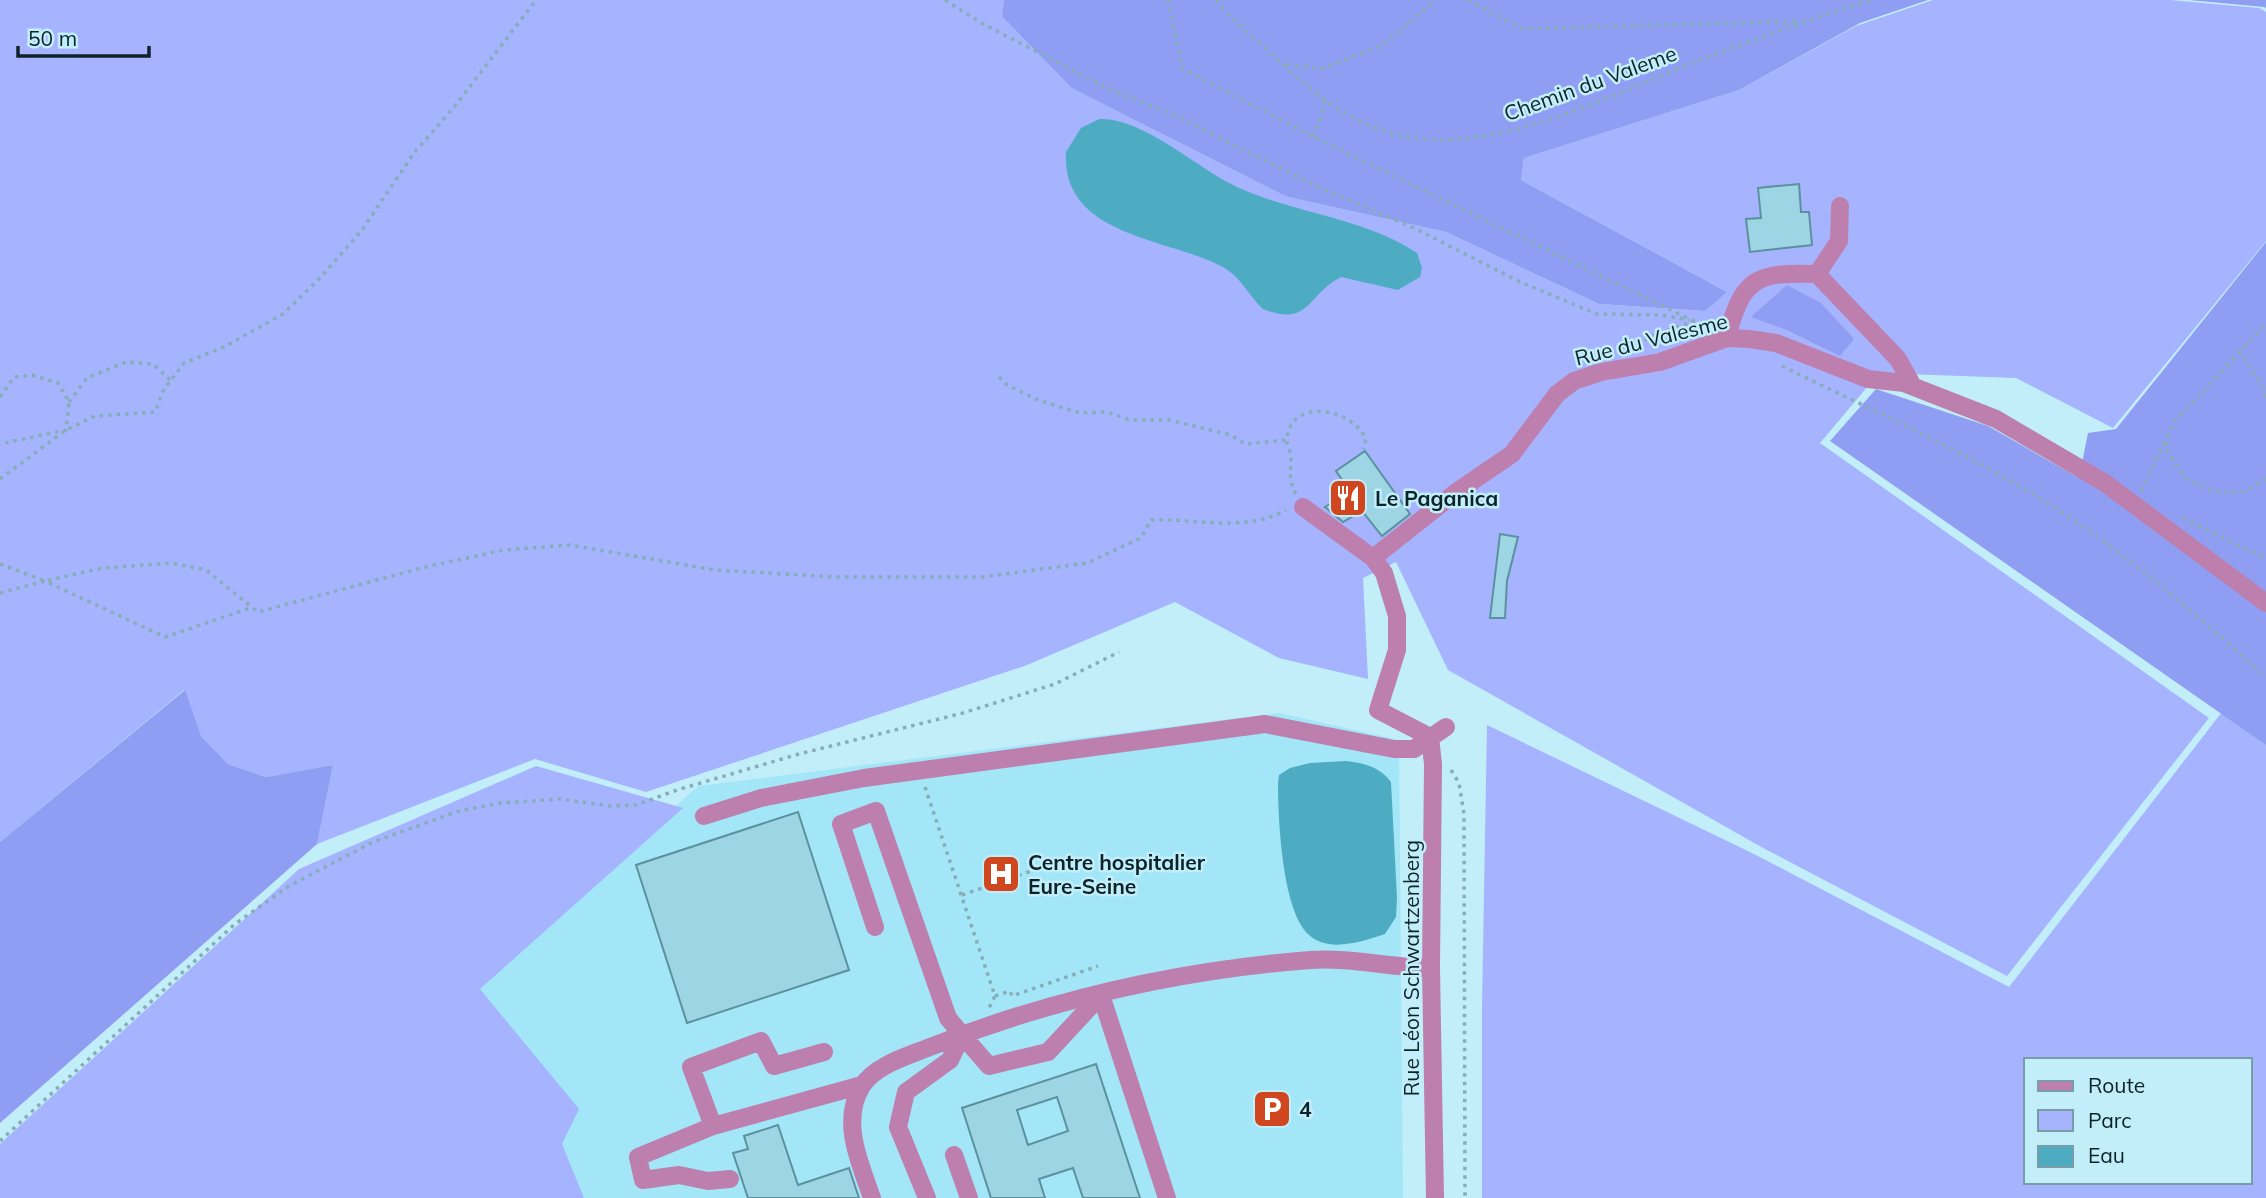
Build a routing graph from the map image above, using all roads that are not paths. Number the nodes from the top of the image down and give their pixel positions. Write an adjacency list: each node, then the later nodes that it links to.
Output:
1 (1840, 206): 2 (street)
2 (1816, 274): 3 (street); 4 (street)
3 (1727, 338): 4 (street, Rue du Valesme); 6 (street, Rue du Valesme)
4 (1913, 386): 7 (street, Rue du Valesme)
5 (1303, 507): 6 (street)
6 (1373, 558): 9 (street)
7 (2266, 603)
8 (1446, 727): 9 (street)
9 (1430, 737): 10 (street); 12 (street, Rue Léon Schwartzenberg)
10 (704, 816)
11 (874, 927): 14 (street)
12 (1431, 968): 13 (street); 24 (street, Rue Léon Schwartzenberg)
13 (1101, 995): 14 (street); 14 (street); 23 (street)
14 (962, 1035): 16 (street); 21 (street)
15 (824, 1052): 17 (street)
16 (862, 1085): 17 (street); 20 (street)
17 (713, 1126): 19 (street)
18 (954, 1155): 22 (street)
19 (730, 1178)
20 (872, 1198)
21 (927, 1198)
22 (969, 1198)
23 (1167, 1198)
24 (1436, 1198)

